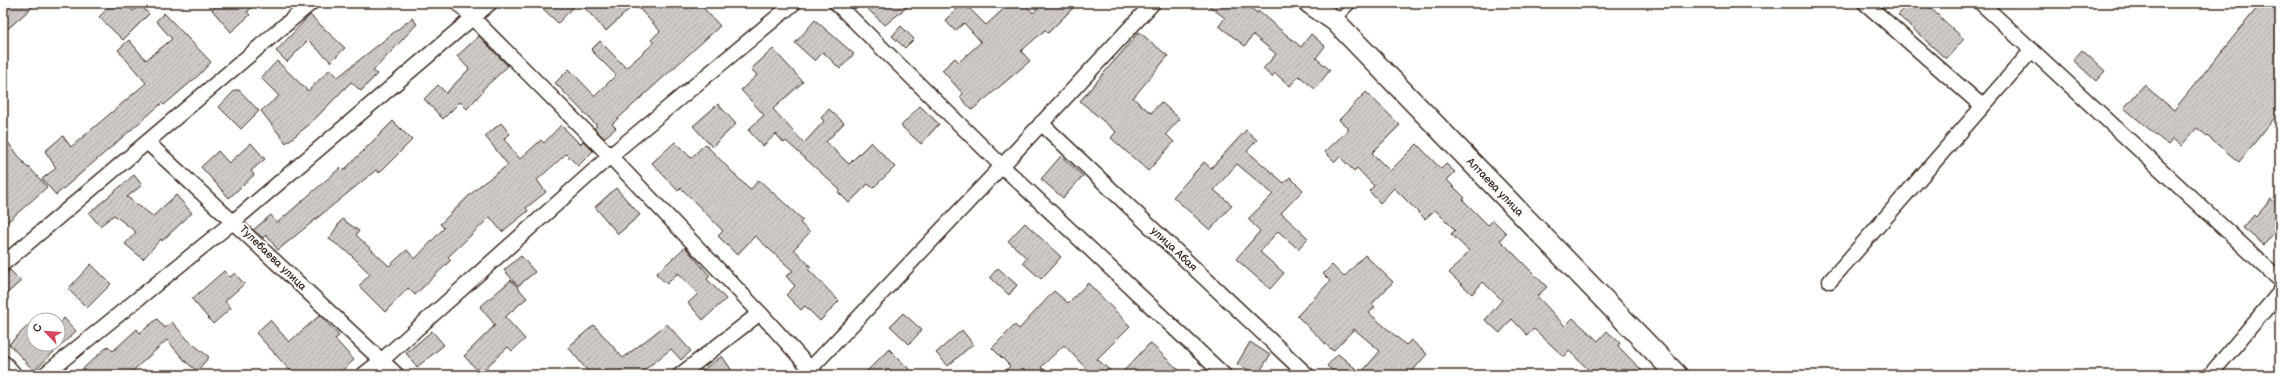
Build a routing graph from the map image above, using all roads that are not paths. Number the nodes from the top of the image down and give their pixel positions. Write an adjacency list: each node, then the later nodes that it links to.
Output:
1 (311, 3): 16 (street)
2 (458, 3): 11 (street)
3 (490, 3): 11 (street)
4 (794, 3): 17 (street)
5 (836, 3): 18 (street)
6 (1152, 3): 15 (street)
7 (1309, 3): 12 (main road, Алтаева улица)
8 (1353, 3): 12 (lane)
9 (1865, 3): 14 (street)
10 (1981, 3): 13 (street)
11 (472, 17): 17 (street); 19 (street)
12 (1335, 21): 35 (main road, Алтаева улица)
13 (2032, 50): 14 (street); 21 (street)
14 (1982, 106): 22 (street)
15 (1041, 123): 18 (street); 34 (street, улица Абая)
16 (147, 142): 19 (street, Тулебаева улица); 20 (street)
17 (610, 156): 24 (street); 25 (street)
18 (1002, 166): 27 (street); 33 (street)
19 (234, 221): 25 (street, Тулебаева улица); 29 (street)
20 (3, 264)
21 (2280, 280)
22 (1830, 281)
23 (2280, 292): 36 (street)
24 (760, 313): 27 (street); 32 (street)
25 (381, 361): 30 (street); 31 (street, Тулебаева улица)
26 (3, 366): 28 (main road)
27 (813, 372)
28 (11, 375)
29 (44, 375)
30 (363, 375)
31 (398, 375)
32 (680, 375)
33 (1224, 375)
34 (1307, 375)
35 (1677, 375)
36 (2210, 375)

